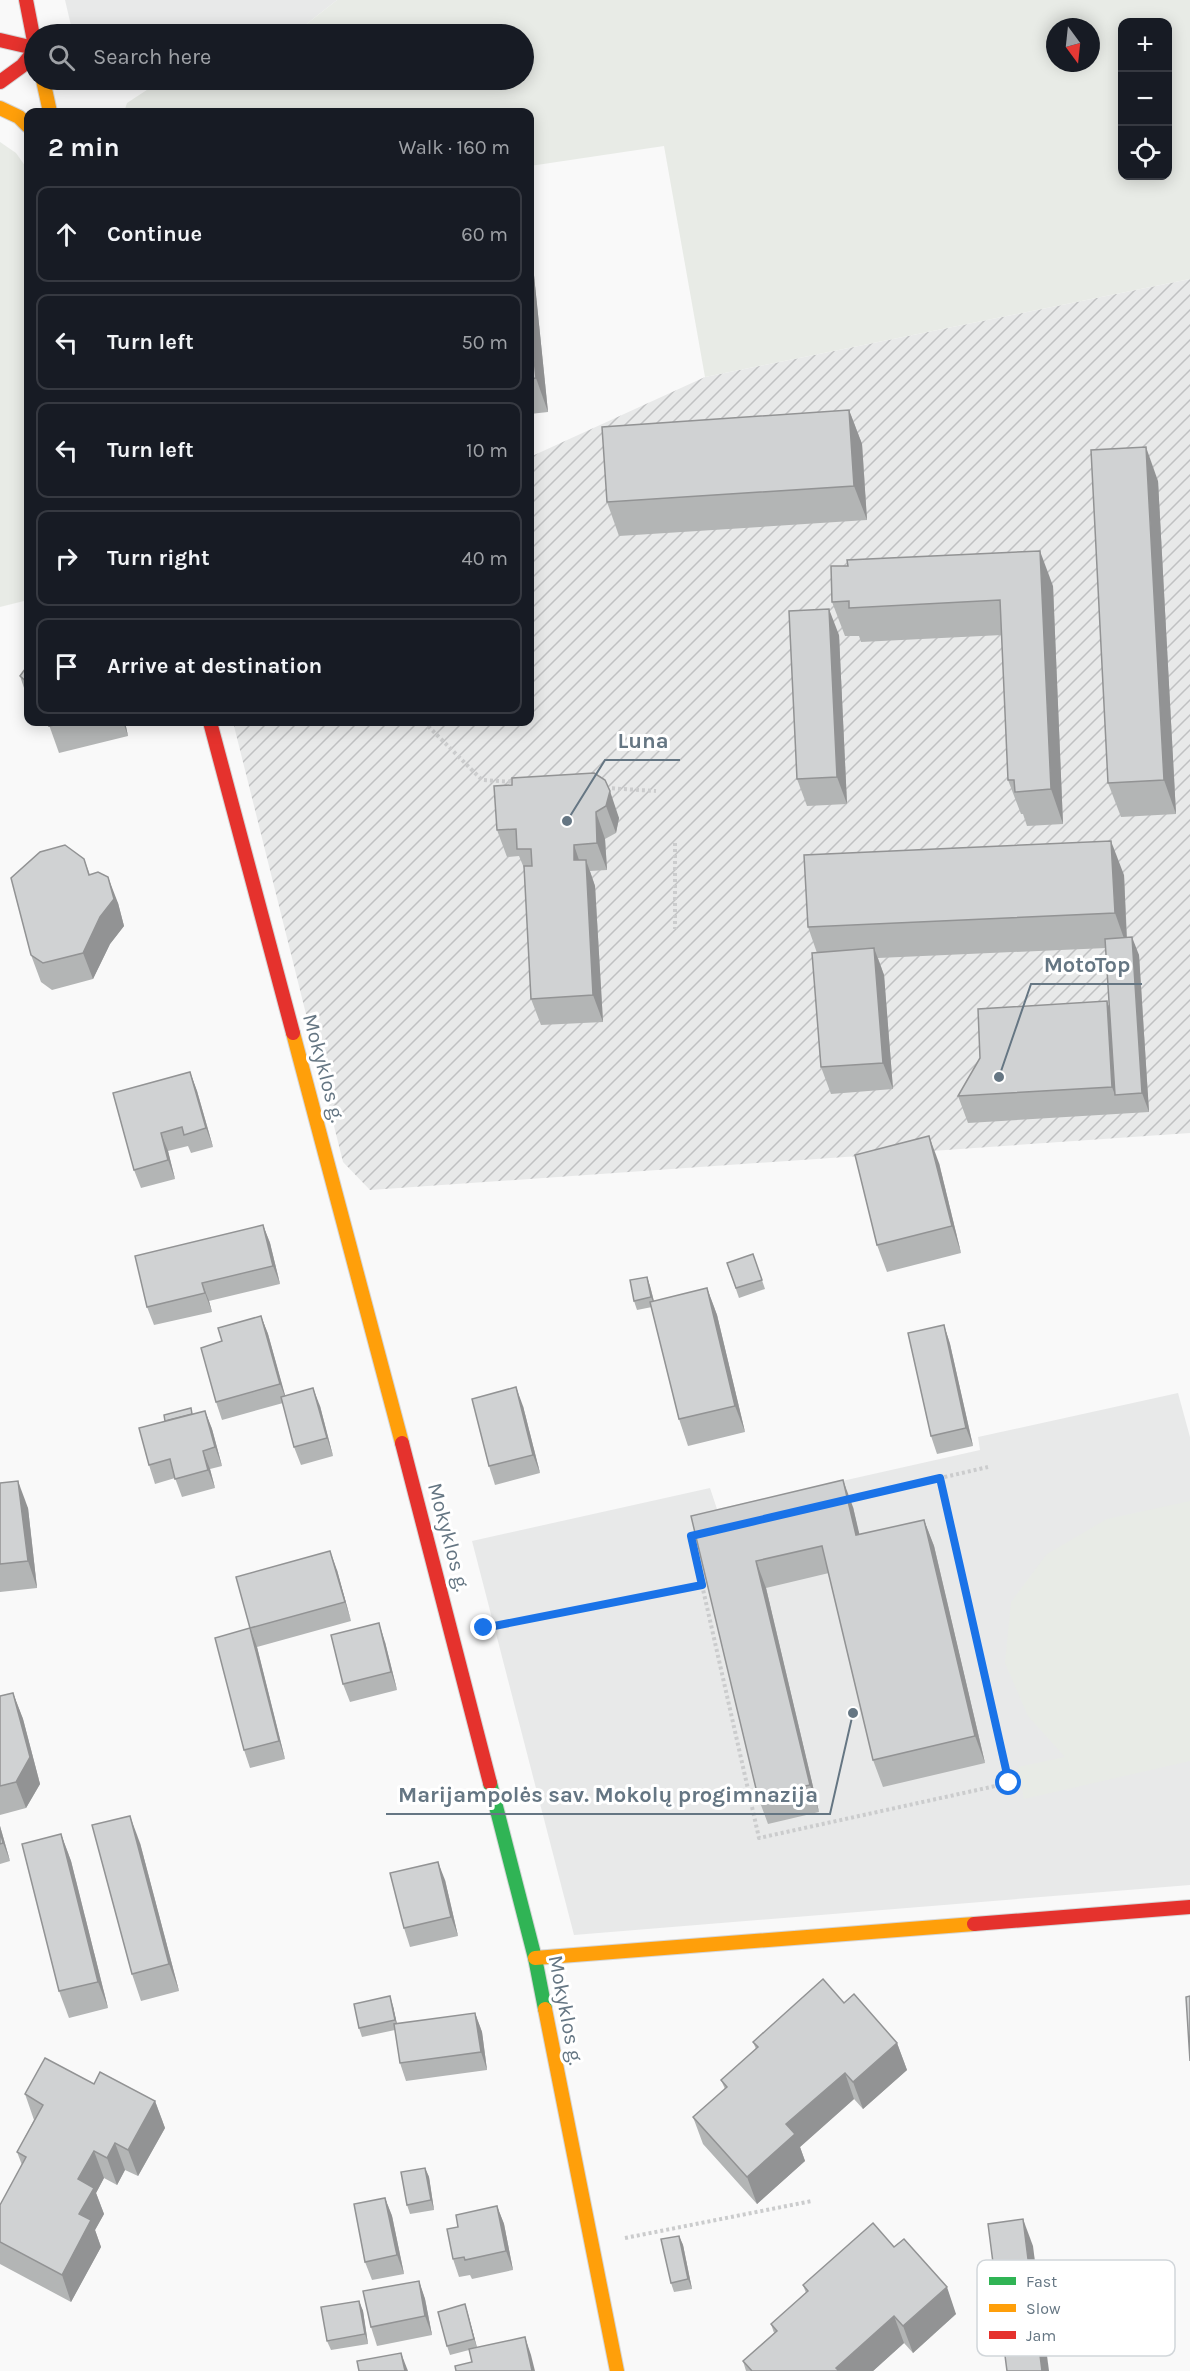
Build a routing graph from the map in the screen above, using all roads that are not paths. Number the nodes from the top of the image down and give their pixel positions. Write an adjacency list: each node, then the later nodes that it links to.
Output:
1 (26, 0): 2 (main road)
2 (31, 24)
3 (0, 40): 4 (main road)
4 (24, 46)
5 (24, 63): 6 (main road)
6 (0, 82)
7 (45, 90): 9 (main road)
8 (0, 108): 10 (main road)
9 (49, 108)
10 (24, 122)
11 (211, 726): 13 (main road, Mokyklos g.)
12 (1190, 1907): 13 (main road)
13 (535, 1958): 14 (main road, Mokyklos g.)
14 (617, 2371)

